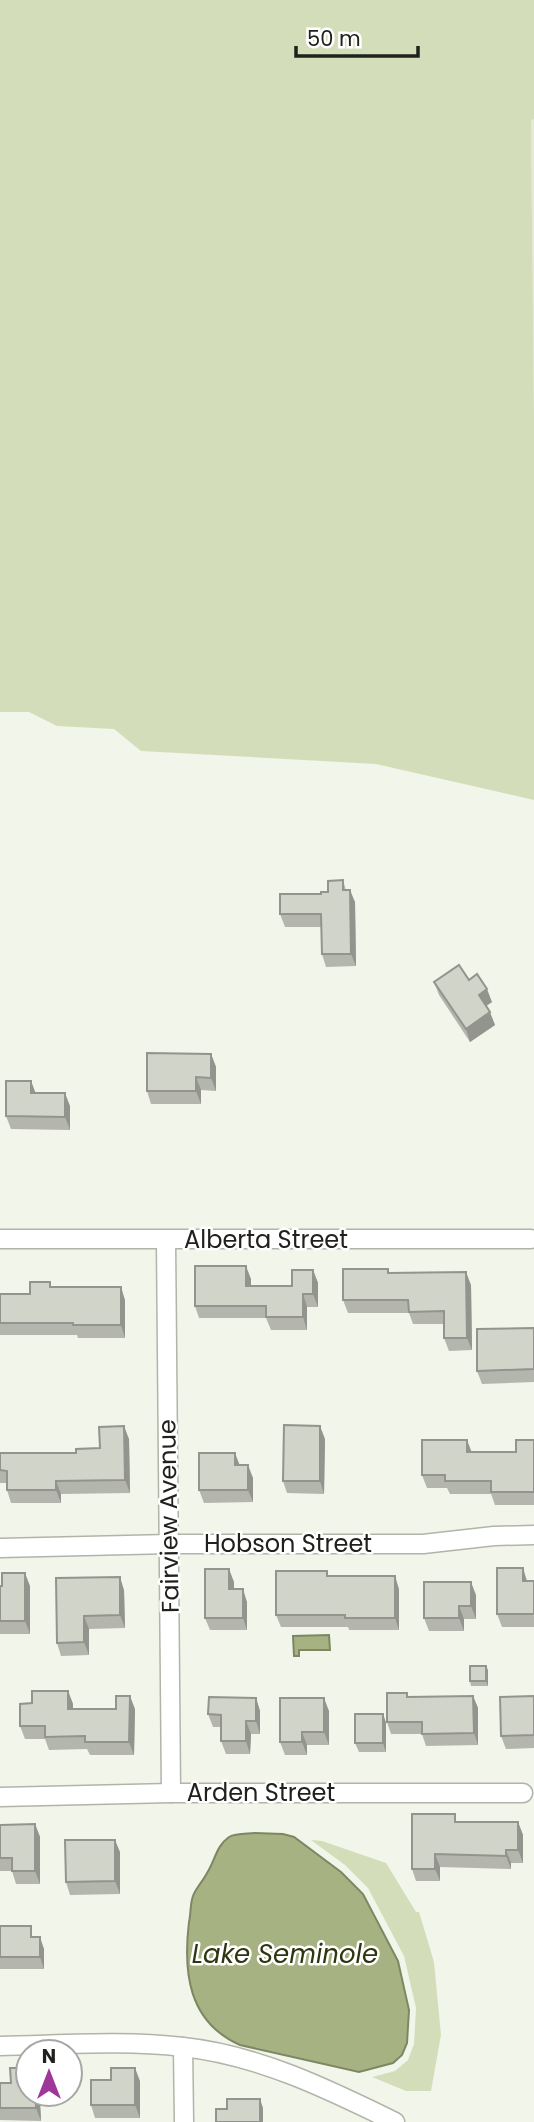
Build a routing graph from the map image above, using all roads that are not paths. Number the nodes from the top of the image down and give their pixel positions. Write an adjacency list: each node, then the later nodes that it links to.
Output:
1 (0, 1239): 3 (street, Alberta Street)
2 (531, 1239): 3 (street, Alberta Street)
3 (166, 1240): 5 (street, Fairview Avenue)
4 (534, 1535): 5 (street, Hobson Street)
5 (170, 1544): 6 (street, Hobson Street); 7 (street, Fairview Avenue)
6 (0, 1548)
7 (171, 1793): 8 (street, Arden Street); 9 (street, Arden Street)
8 (523, 1793)
9 (0, 1797)
10 (0, 2046): 11 (street)
11 (183, 2047): 12 (street); 13 (street)
12 (184, 2122)
13 (395, 2122)

